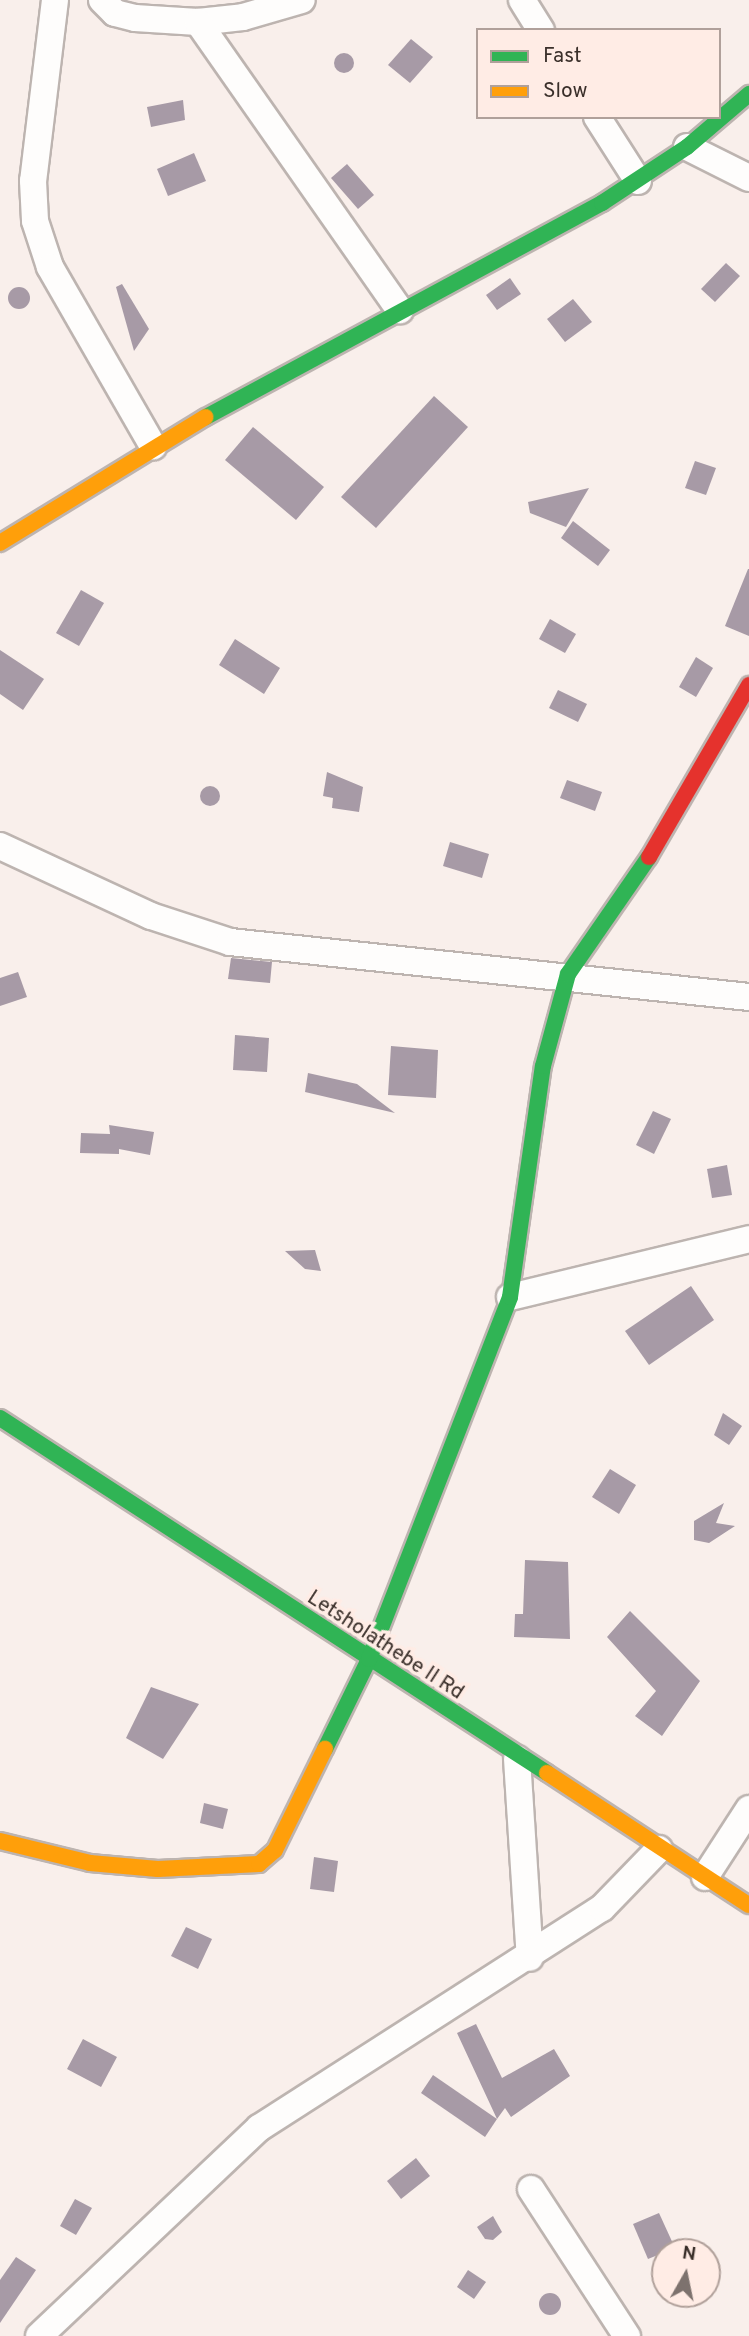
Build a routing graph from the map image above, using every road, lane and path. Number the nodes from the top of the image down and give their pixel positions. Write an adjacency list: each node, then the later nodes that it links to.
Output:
1 (55, 0): 15 (street)
2 (103, 0): 5 (street)
3 (303, 0): 5 (street)
4 (522, 0): 6 (street)
5 (198, 22): 14 (street)
6 (540, 28)
7 (749, 94): 8 (street)
8 (721, 118)
9 (598, 119): 13 (street)
10 (720, 119): 11 (street)
11 (687, 147): 12 (street); 13 (street)
12 (749, 178)
13 (638, 181): 14 (street)
14 (400, 310): 15 (street)
15 (153, 446): 16 (street)
16 (0, 543)
17 (749, 685): 18 (street)
18 (740, 723): 20 (street)
19 (0, 846): 20 (street)
20 (568, 975): 21 (street); 23 (street)
21 (749, 996)
22 (749, 1239): 23 (street)
23 (510, 1297): 25 (street)
24 (0, 1418): 25 (street, Letsholathebe II Rd)
25 (369, 1659): 26 (street, Letsholathebe II Rd); 28 (street)
26 (517, 1759): 29 (street, Letsholathebe II Rd); 32 (street)
27 (749, 1809): 30 (street)
28 (0, 1841)
29 (659, 1849): 30 (street, Letsholathebe II Rd); 32 (street)
30 (705, 1877): 31 (street, Letsholathebe II Rd)
31 (749, 1905)
32 (530, 1958): 34 (street)
33 (531, 2189): 35 (street)
34 (39, 2336)
35 (627, 2336)

